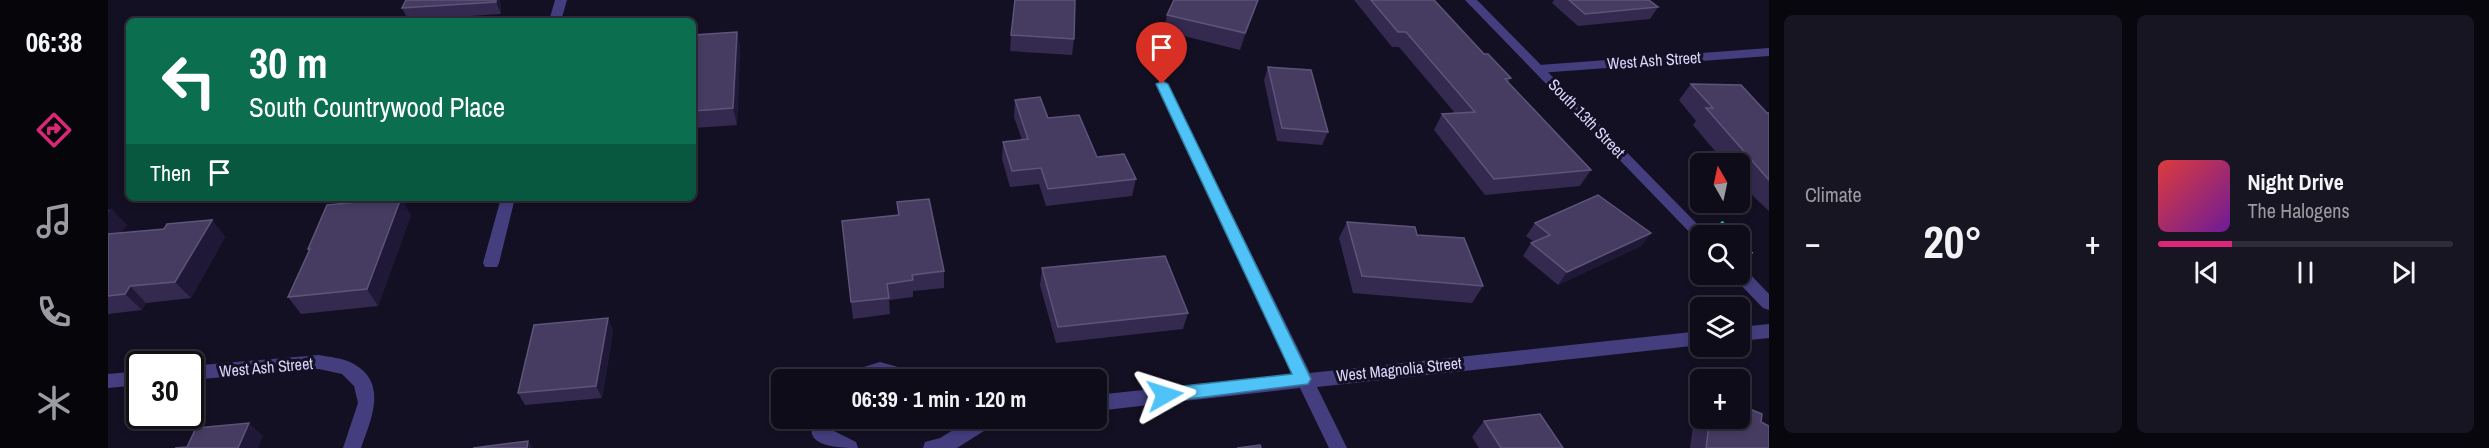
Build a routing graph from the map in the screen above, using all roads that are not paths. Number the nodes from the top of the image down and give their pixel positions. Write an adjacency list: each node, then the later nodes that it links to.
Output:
1 (561, 0): 3 (street)
2 (1471, 0): 5 (street, South 13th Street)
3 (556, 18)
4 (1769, 52): 5 (street, West Ash Street)
5 (1539, 69): 8 (street, South 13th Street)
6 (1162, 84): 17 (street)
7 (507, 201): 9 (street)
8 (1691, 225)
9 (490, 262)
10 (1750, 284): 11 (street)
11 (1769, 304)
12 (1769, 331): 13 (street)
13 (1750, 333)
14 (1690, 339): 17 (street, West Magnolia Street)
15 (204, 372): 22 (street, West Ash Street)
16 (126, 379): 18 (street)
17 (1303, 379): 19 (street, West Magnolia Street); 25 (street)
18 (108, 381)
19 (1107, 402)
20 (821, 429): 23 (street)
21 (971, 429): 24 (street)
22 (352, 448)
23 (849, 448)
24 (932, 448)
25 (1338, 448)

